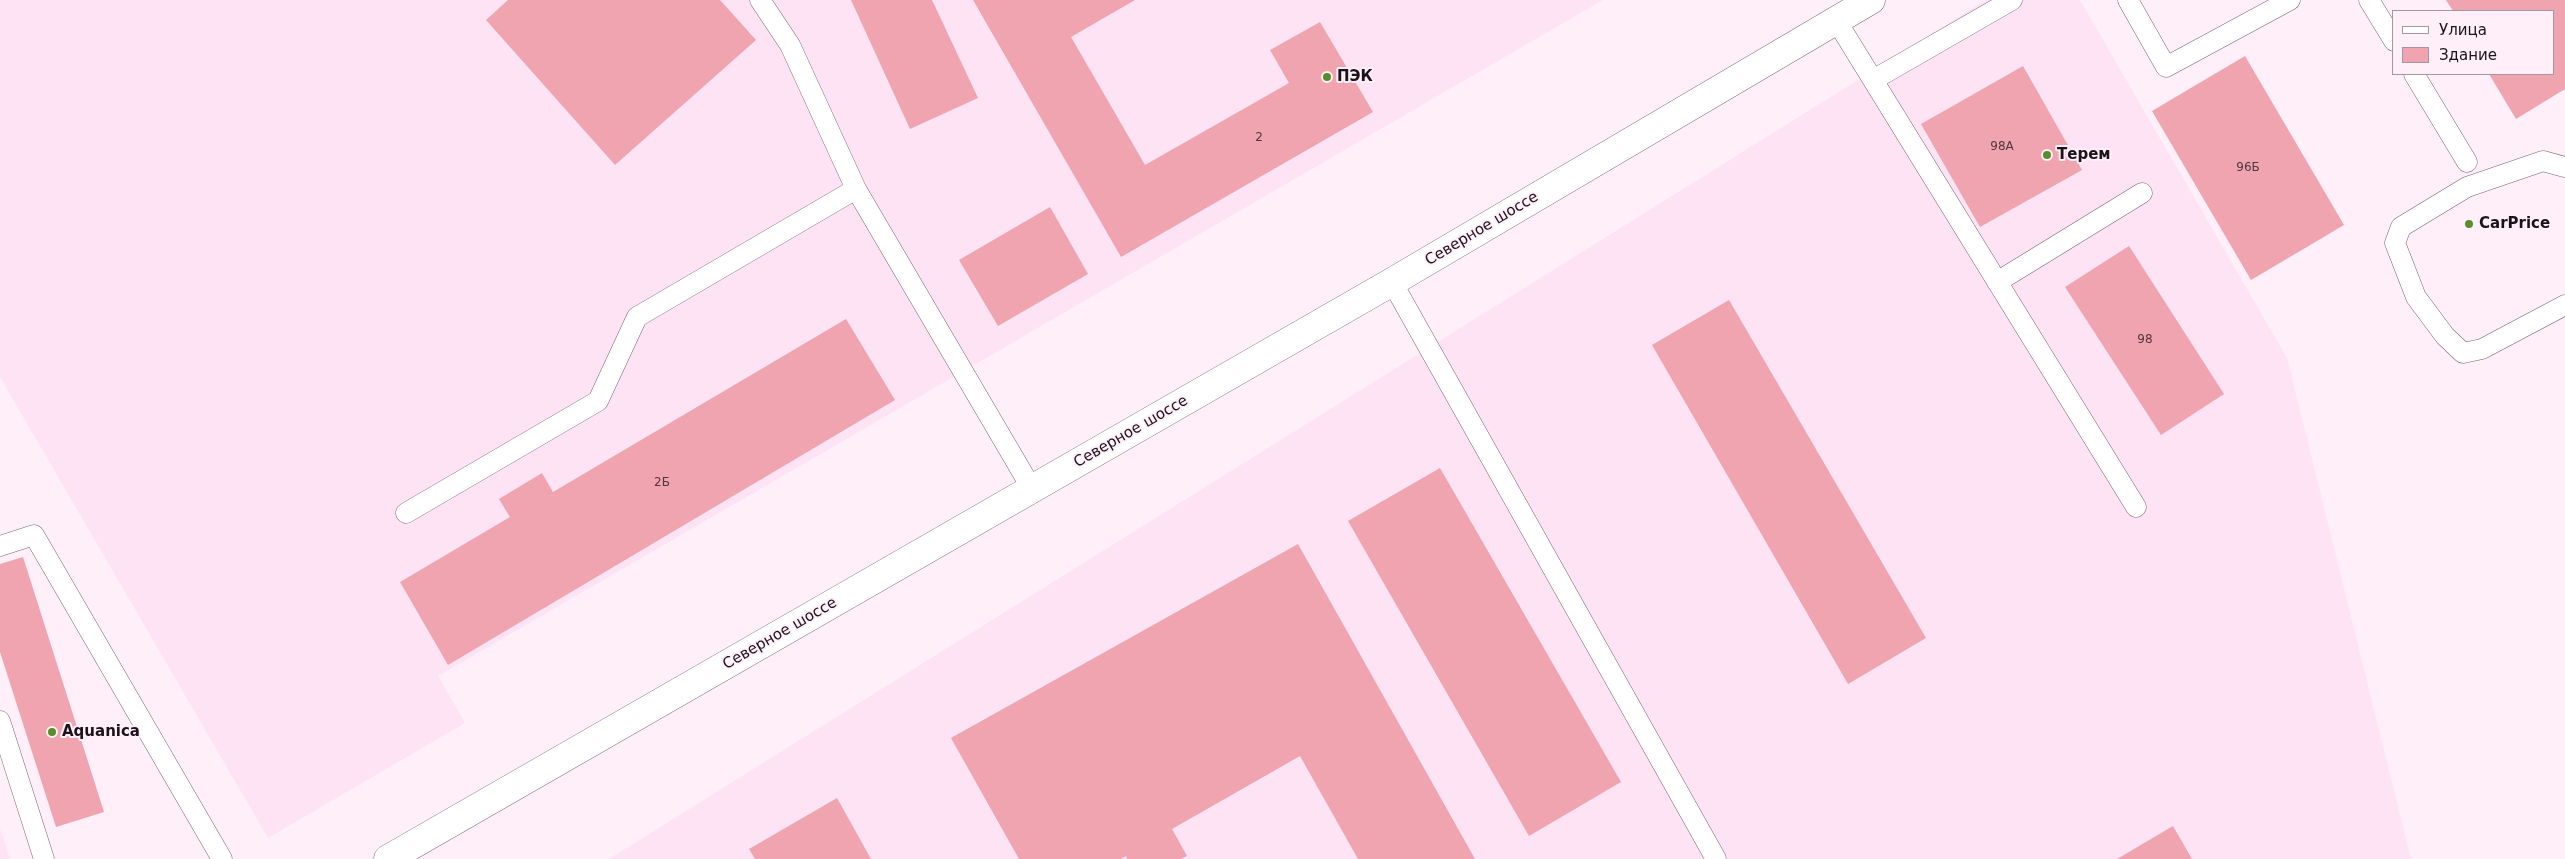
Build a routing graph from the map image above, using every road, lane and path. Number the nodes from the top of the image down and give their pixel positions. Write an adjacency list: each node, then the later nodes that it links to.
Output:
1 (760, 0): 13 (lane)
2 (1871, 0): 7 (main road, Северное шоссе)
3 (2012, 0): 10 (lane)
4 (2128, 0): 5 (lane)
5 (2290, 0)
6 (2369, 0): 8 (lane)
7 (1836, 20): 10 (lane); 15 (main road, Северное шоссе)
8 (2392, 38)
9 (2415, 75): 11 (lane)
10 (1873, 80): 16 (lane)
11 (2467, 162)
12 (2565, 167): 17 (lane)
13 (856, 189): 18 (lane); 20 (lane)
14 (2142, 193): 16 (lane)
15 (1392, 282): 18 (main road, Северное шоссе); 26 (lane)
16 (1997, 282): 19 (lane)
17 (2565, 305)
18 (1032, 489): 25 (main road, Северное шоссе)
19 (2136, 507)
20 (406, 513)
21 (0, 546): 24 (lane)
22 (0, 721): 23 (lane)
23 (44, 859)
24 (222, 859)
25 (388, 859)
26 (1716, 859)

